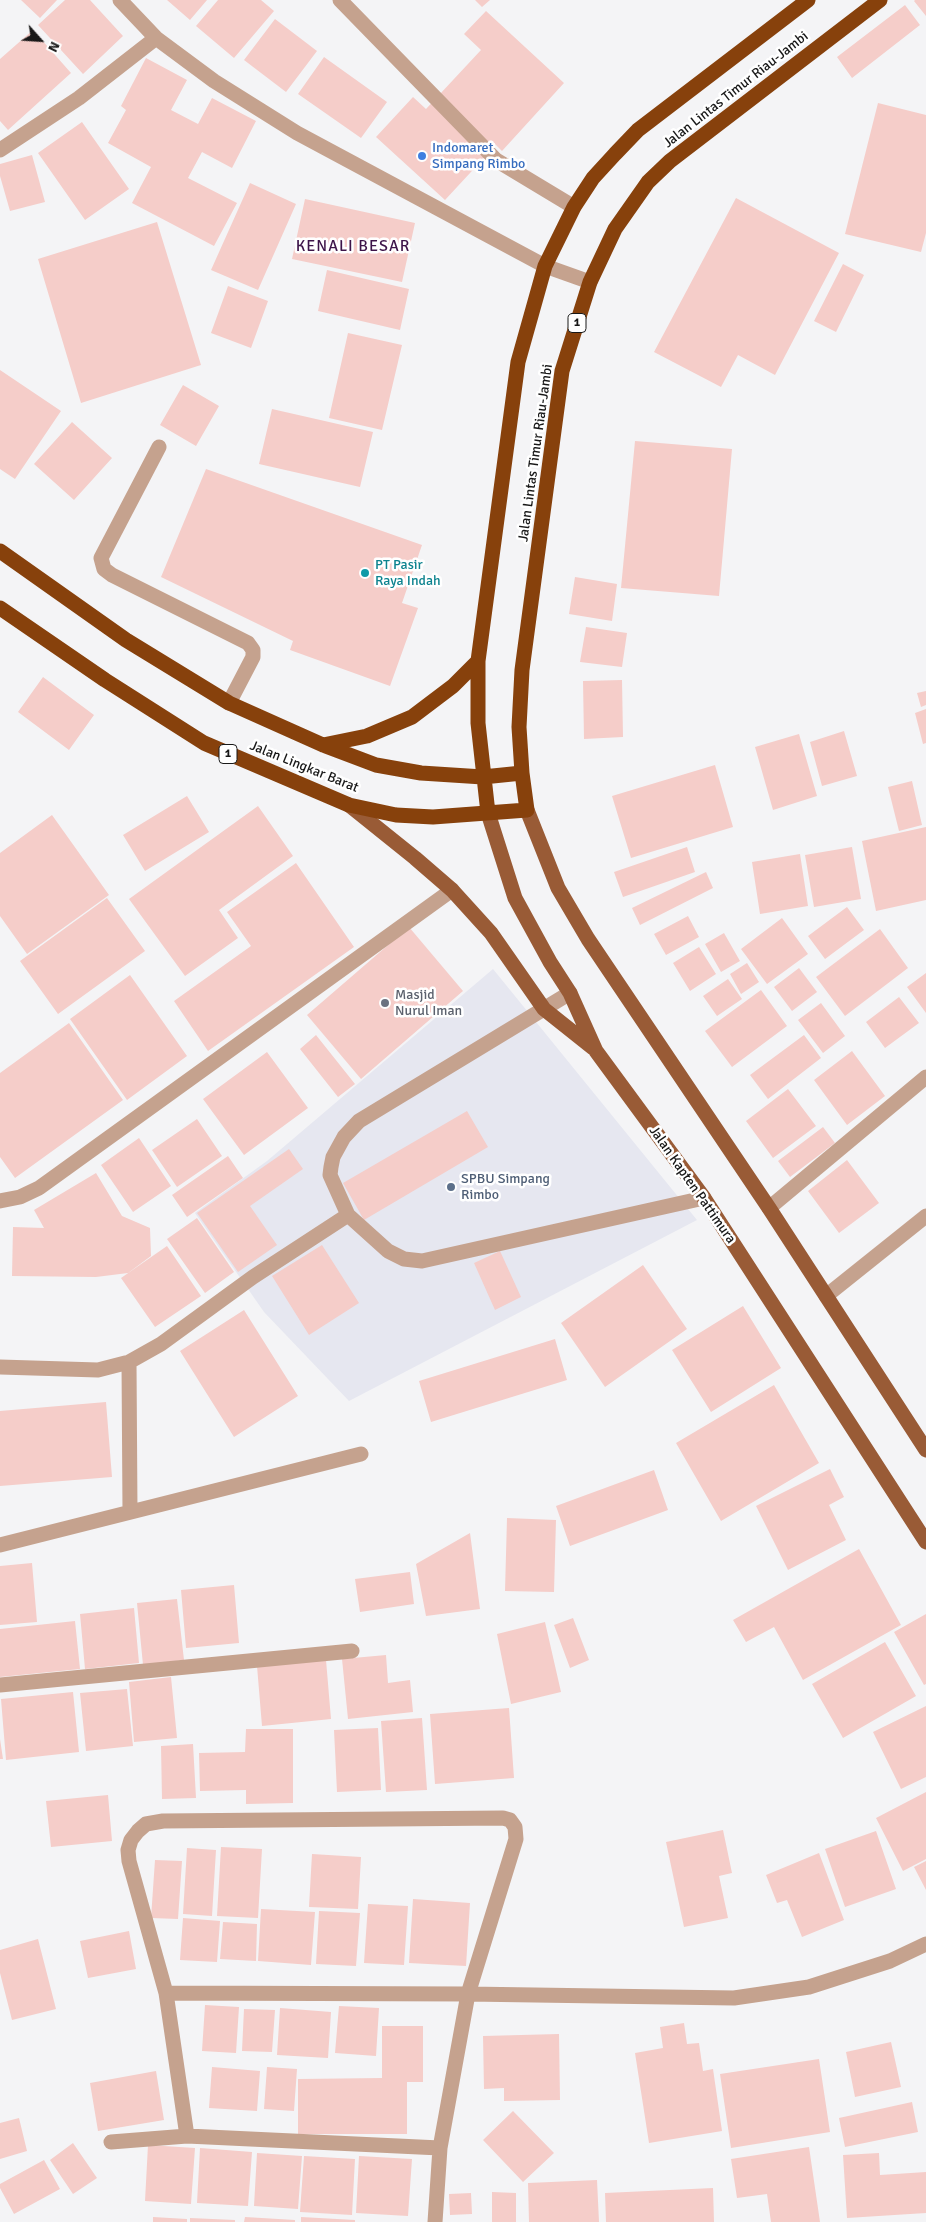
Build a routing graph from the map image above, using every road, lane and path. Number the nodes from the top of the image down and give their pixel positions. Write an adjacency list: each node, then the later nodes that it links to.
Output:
1 (120, 0): 5 (street)
2 (340, 0): 7 (street)
3 (808, 0): 7 (highway, Jalan Lintas Timur Riau-Jambi)
4 (880, 0): 9 (highway, Jalan Lintas Timur Riau-Jambi / 1)
5 (156, 38): 6 (street); 8 (street)
6 (0, 150)
7 (574, 207): 8 (highway, Jalan Lintas Timur Riau-Jambi)
8 (545, 266): 9 (street); 13 (highway, Jalan Lintas Timur Riau-Jambi)
9 (590, 282): 16 (highway, Jalan Lintas Timur Riau-Jambi / 1)
10 (159, 447): 14 (street)
11 (0, 550): 14 (highway, Jalan Lingkar Barat)
12 (0, 608): 18 (highway, Jalan Lingkar Barat / 1)
13 (478, 661): 15 (highway); 17 (highway, Jalan Lintas Timur Riau-Jambi)
14 (229, 703): 15 (highway, Jalan Lingkar Barat)
15 (324, 745): 17 (highway, Jalan Lingkar Barat)
16 (522, 773): 17 (highway, Jalan Lingkar Barat); 19 (highway, 1)
17 (483, 777): 20 (highway, Jalan Lintas Timur Riau-Jambi)
18 (348, 805): 20 (highway, Jalan Lingkar Barat / 1); 21 (main road)
19 (527, 810): 20 (highway, 1); 28 (main road)
20 (488, 813): 22 (main road, Jalan Kapten Pattimura)
21 (452, 890): 23 (main road); 27 (street)
22 (570, 992): 23 (street); 24 (main road, Jalan Kapten Pattimura)
23 (544, 1009): 24 (main road); 29 (street)
24 (596, 1051): 26 (main road, Jalan Kapten Pattimura)
25 (926, 1077): 28 (street)
26 (704, 1198): 29 (street); 37 (main road, Jalan Kapten Pattimura)
27 (0, 1201)
28 (769, 1208): 31 (main road)
29 (348, 1215): 32 (street)
30 (926, 1216): 31 (street)
31 (826, 1296): 34 (main road)
32 (129, 1362): 33 (street); 36 (street)
33 (0, 1367)
34 (926, 1450)
35 (361, 1454): 36 (street)
36 (130, 1512): 38 (street)
37 (926, 1542)
38 (0, 1545)
39 (352, 1651): 40 (street)
40 (0, 1685)
41 (926, 1944): 43 (street)
42 (166, 1993): 43 (street); 43 (street); 44 (street)
43 (468, 1994): 46 (street)
44 (187, 2136): 45 (street); 46 (street)
45 (112, 2142)
46 (440, 2148): 47 (street)
47 (435, 2222)

